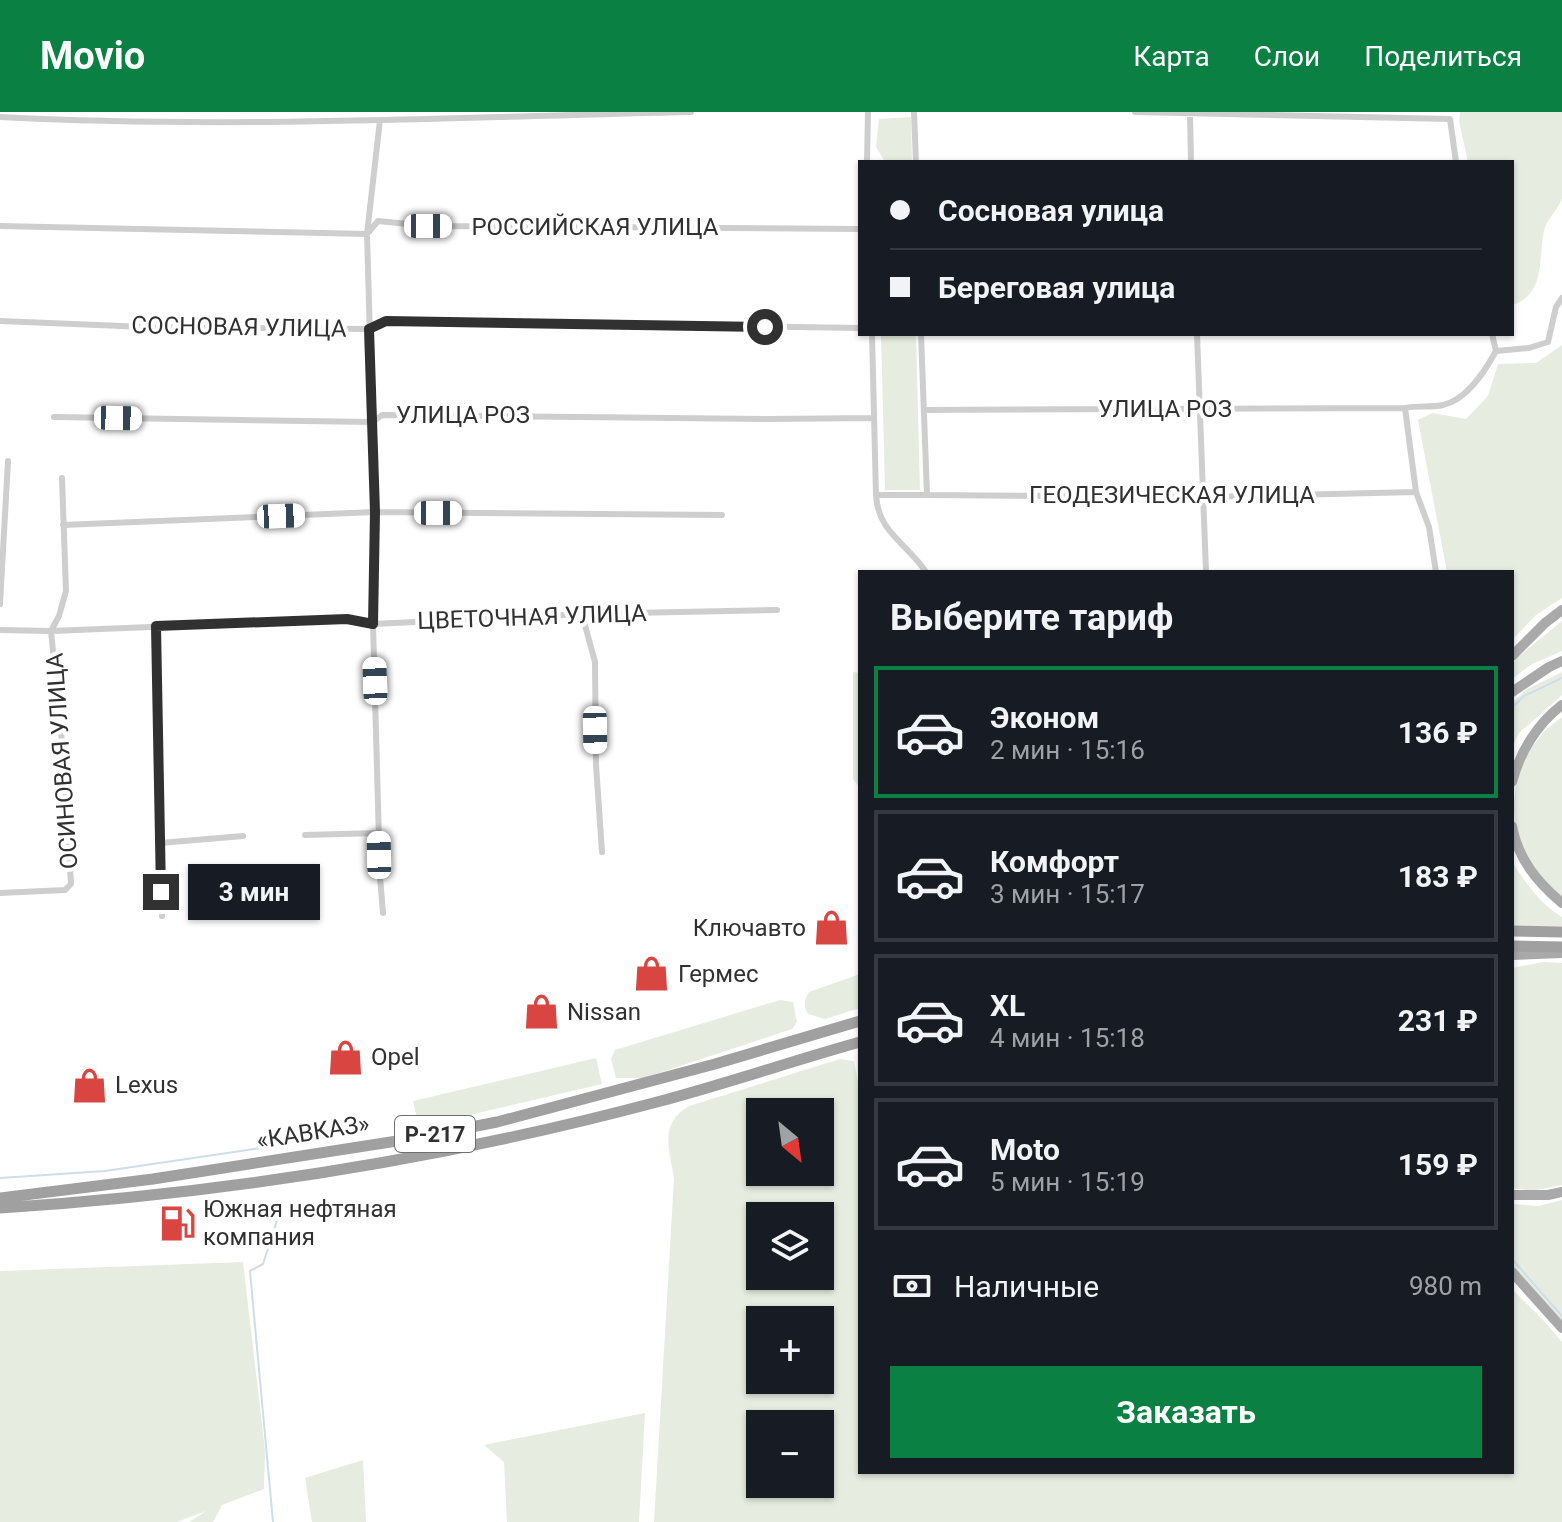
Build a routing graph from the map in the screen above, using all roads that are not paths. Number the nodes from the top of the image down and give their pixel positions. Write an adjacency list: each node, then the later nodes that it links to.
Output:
1 (691, 112): 6 (street)
2 (868, 112): 9 (street)
3 (914, 112): 10 (street)
4 (1135, 112): 5 (street)
5 (1190, 114): 11 (street); 12 (street)
6 (403, 115): 8 (street)
7 (0, 117): 8 (street)
8 (380, 120): 15 (street)
9 (867, 160)
10 (916, 160)
11 (1191, 160)
12 (1456, 160)
13 (0, 226): 15 (street, РОССИЙСКАЯ УЛИЦА)
14 (858, 229): 15 (street, РОССИЙСКАЯ УЛИЦА)
15 (367, 234): 19 (street)
16 (1562, 298): 24 (street)
17 (0, 321): 19 (street, СОСНОВАЯ УЛИЦА)
18 (858, 328): 19 (street, СОСНОВАЯ УЛИЦА)
19 (369, 329): 30 (street)
20 (872, 336): 29 (street)
21 (921, 336): 27 (street)
22 (1197, 336): 26 (street)
23 (1492, 336): 24 (street)
24 (1496, 351): 25 (street, УЛИЦА РОЗ)
25 (1405, 408): 26 (street, УЛИЦА РОЗ); 33 (street)
26 (1199, 409): 27 (street, УЛИЦА РОЗ); 36 (street)
27 (924, 410): 35 (street)
28 (54, 417): 30 (street, УЛИЦА РОЗ)
29 (874, 418): 30 (street, УЛИЦА РОЗ); 34 (street)
30 (373, 422): 37 (street)
31 (8, 461): 43 (street)
32 (62, 478): 39 (street)
33 (1416, 492): 36 (street, ГЕОДЕЗИЧЕСКАЯ УЛИЦА); 42 (street)
34 (876, 495): 35 (street, ГЕОДЕЗИЧЕСКАЯ УЛИЦА); 40 (street)
35 (927, 495): 36 (street, ГЕОДЕЗИЧЕСКАЯ УЛИЦА)
36 (1205, 497): 41 (street)
37 (375, 512): 38 (street); 39 (street); 47 (street)
38 (722, 515)
39 (63, 525): 50 (street)
40 (925, 570)
41 (1206, 570)
42 (1436, 570)
43 (0, 604)
44 (777, 610): 46 (street, ЦВЕТОЧНАЯ УЛИЦА)
45 (1562, 610): 51 (main road)
46 (582, 614): 47 (street, ЦВЕТОЧНАЯ УЛИЦА); 61 (street)
47 (373, 624): 48 (street, ЦВЕТОЧНАЯ УЛИЦА); 57 (street)
48 (156, 626): 50 (street, ЦВЕТОЧНАЯ УЛИЦА); 60 (street)
49 (0, 630): 50 (street, ЦВЕТОЧНАЯ УЛИЦА)
50 (51, 631): 62 (street, ОСИНОВАЯ УЛИЦА)
51 (1514, 654)
52 (1562, 661): 53 (main road)
53 (1514, 691)
54 (1562, 705): 55 (main road)
55 (1514, 777)
56 (1514, 832): 63 (main road)
57 (379, 833): 58 (street); 64 (street)
58 (305, 835)
59 (243, 836): 60 (street)
60 (160, 843): 65 (street)
61 (602, 852)
62 (0, 893)
63 (1562, 903)
64 (383, 913)
65 (162, 916)
66 (1514, 931): 67 (highway)
67 (1562, 932)
68 (1514, 946): 69 (highway)
69 (1562, 947)
70 (1562, 953): 71 (main road)
71 (1514, 955)
72 (858, 1022): 74 (highway, «КАВКАЗ» / Р-217)
73 (858, 1043): 75 (highway, «КАВКАЗ» / Р-217)
74 (745, 1055): 75 (highway); 76 (highway, «КАВКАЗ» / Р-217)
75 (809, 1057): 77 (highway, «КАВКАЗ» / Р-217)
76 (549, 1109): 77 (highway); 80 (highway, «КАВКАЗ» / Р-217)
77 (565, 1124): 81 (highway, «КАВКАЗ» / Р-217)
78 (1562, 1192): 79 (main road)
79 (1514, 1195)
80 (0, 1198)
81 (0, 1208)
82 (1514, 1274): 83 (main road)
83 (1562, 1328)

